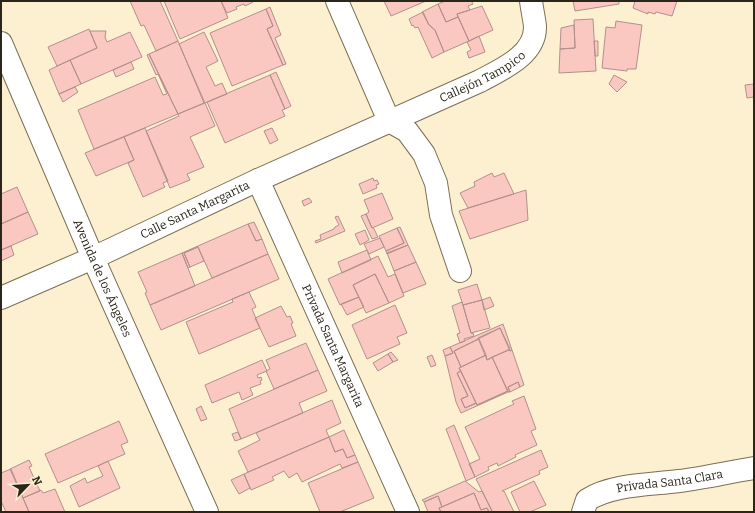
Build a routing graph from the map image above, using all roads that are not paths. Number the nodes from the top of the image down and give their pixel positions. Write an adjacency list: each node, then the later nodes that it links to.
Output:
1 (337, 1): 4 (street)
2 (531, 1): 4 (street, Callejón Tampico)
3 (1, 43): 6 (street, Avenida de los Ángeles)
4 (389, 121): 5 (street, Calle Santa Margarita); 7 (street)
5 (258, 180): 6 (street, Calle Santa Margarita); 12 (street, Privada Santa Margarita)
6 (93, 258): 8 (street, Calle Santa Margarita); 11 (street, Avenida de los Ángeles)
7 (460, 271)
8 (1, 298)
9 (754, 468): 10 (street, Privada Santa Clara)
10 (585, 506)
11 (207, 512)
12 (408, 512)

